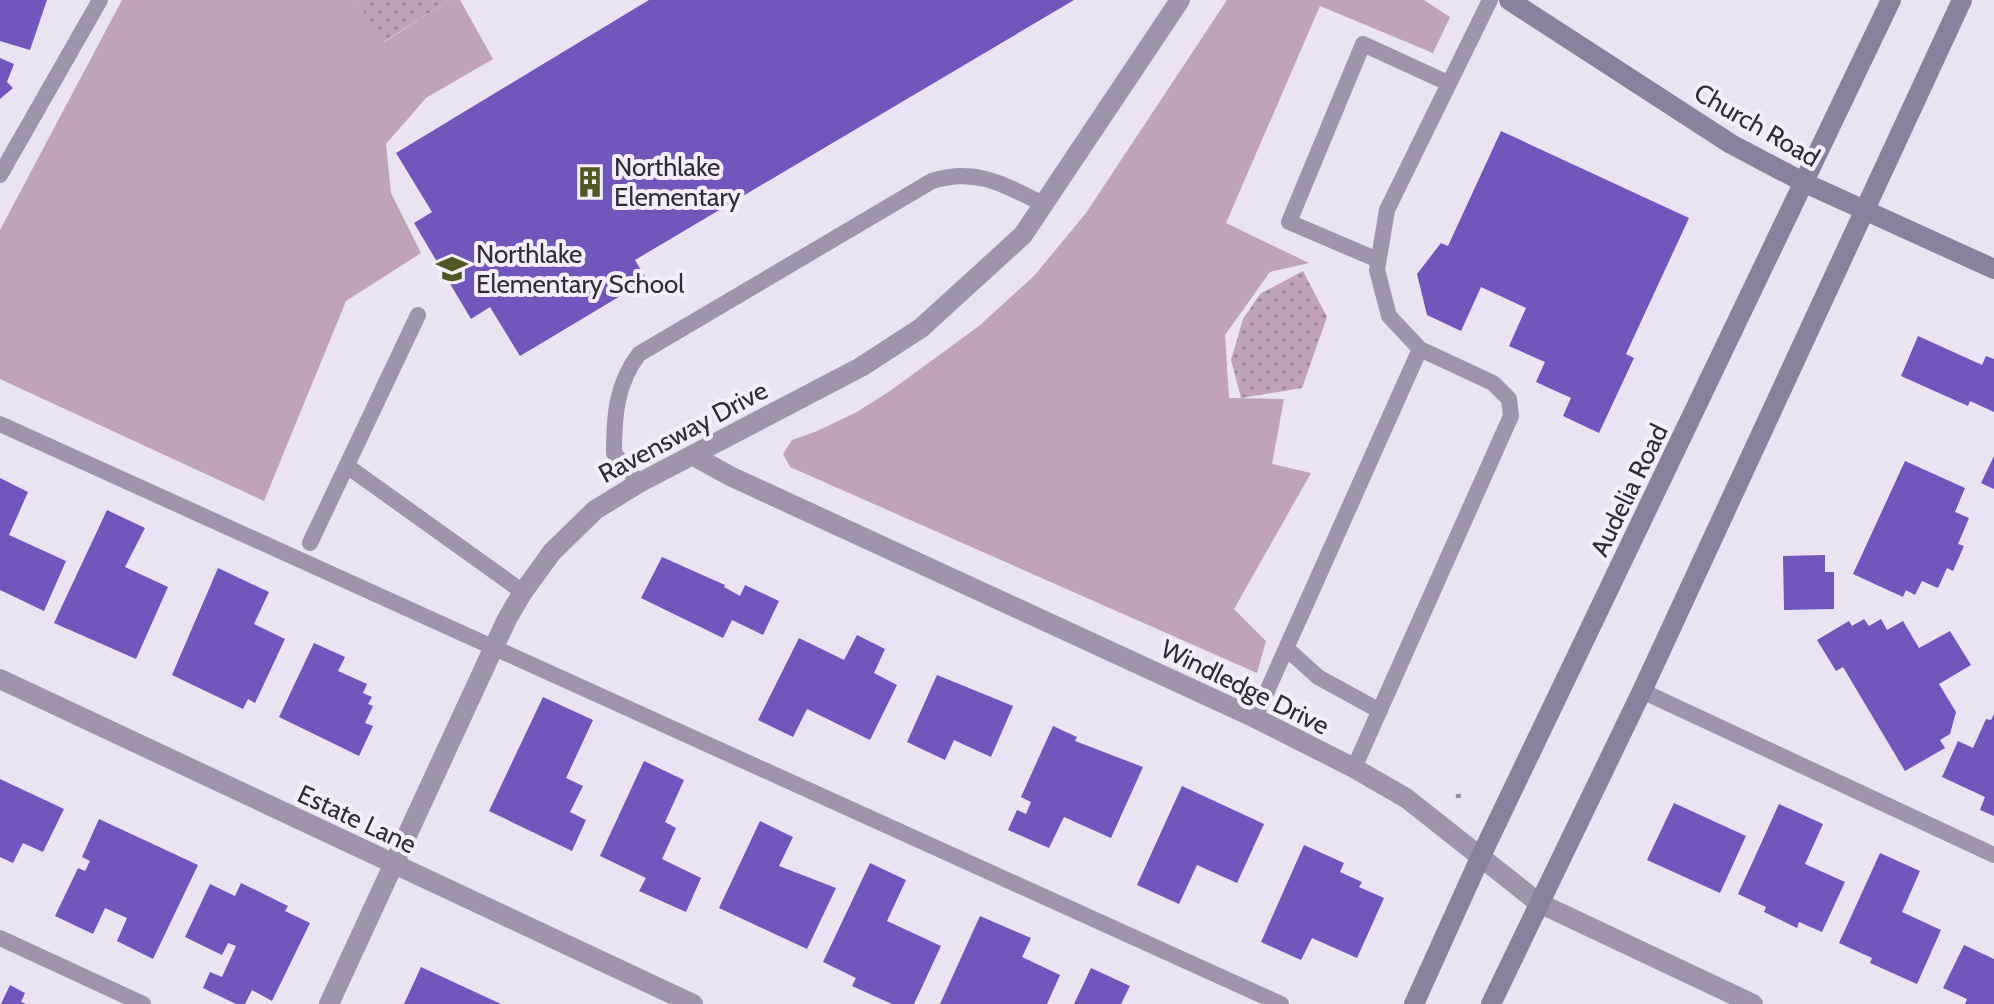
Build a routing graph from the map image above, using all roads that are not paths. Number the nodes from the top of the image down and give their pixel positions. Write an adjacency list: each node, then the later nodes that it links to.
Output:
1 (100, 0): 8 (lane)
2 (1180, 0): 10 (street, Ravensway Drive)
3 (1490, 0): 7 (lane)
4 (1509, 0): 9 (main road, Church Road)
5 (1891, 0): 9 (main road, Audelia Road)
6 (1962, 0): 11 (main road)
7 (1448, 83): 12 (lane); 12 (lane)
8 (0, 175)
9 (1805, 183): 11 (main road, Church Road); 30 (main road, Audelia Road)
10 (1045, 205): 17 (street, Ravensway Drive); 19 (lane)
11 (1865, 211): 13 (main road, Church Road); 25 (main road)
12 (1378, 260): 15 (lane)
13 (1994, 269)
14 (418, 315): 18 (lane)
15 (1420, 349): 23 (lane); 26 (lane)
16 (0, 424): 22 (lane)
17 (692, 455): 19 (street, Ravensway Drive); 27 (street, Windledge Drive)
18 (347, 466): 20 (lane); 21 (lane)
19 (639, 483): 21 (street, Ravensway Drive)
20 (310, 543)
21 (523, 592): 22 (street, Ravensway Drive)
22 (493, 648): 31 (street, Ravensway Drive); 37 (lane)
23 (1286, 648): 26 (lane); 27 (lane)
24 (0, 679): 31 (street, Estate Lane)
25 (1642, 691): 29 (lane); 32 (main road)
26 (1380, 711): 28 (lane)
27 (1255, 718): 28 (street, Windledge Drive)
28 (1354, 768): 30 (street, Windledge Drive)
29 (1994, 855)
30 (1480, 858): 32 (street, Windledge Drive); 38 (main road, Audelia Road)
31 (394, 865): 35 (street, Ravensway Drive); 36 (street, Estate Lane)
32 (1539, 903): 39 (main road); 40 (street, Windledge Drive)
33 (0, 938): 34 (lane)
34 (143, 1004)
35 (329, 1004)
36 (693, 1004)
37 (1281, 1004)
38 (1414, 1004)
39 (1491, 1004)
40 (1753, 1004)

